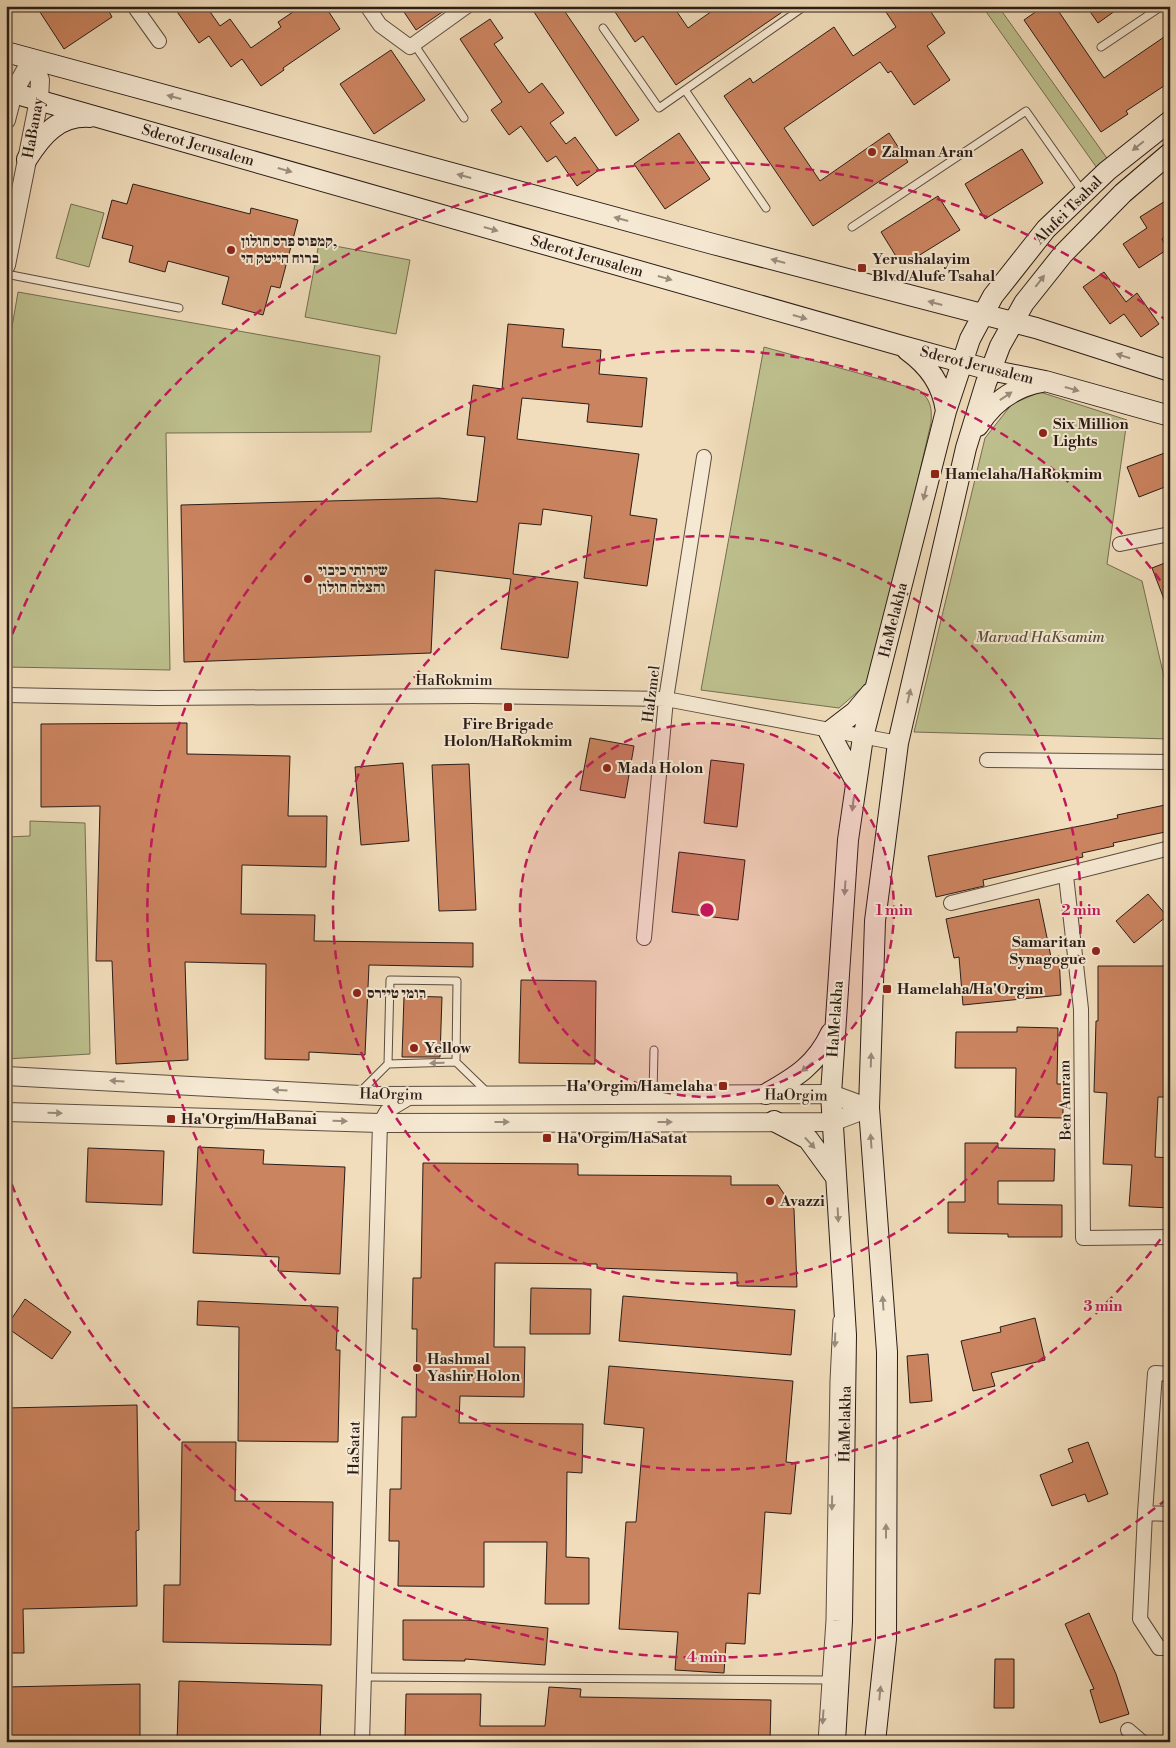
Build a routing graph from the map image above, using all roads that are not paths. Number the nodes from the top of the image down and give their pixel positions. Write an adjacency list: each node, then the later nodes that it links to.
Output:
1 (134, 6): 7 (street)
2 (367, 6): 8 (street)
3 (467, 6): 8 (street)
4 (805, 6): 12 (lane)
5 (1162, 6): 9 (lane)
6 (603, 28): 12 (lane)
7 (159, 41)
8 (414, 44): 16 (lane)
9 (1101, 47)
10 (6, 52): 11 (main road)
11 (32, 59): 13 (street, HaBanay); 14 (street, HaBanay); 27 (main road, one-way to 11)
12 (685, 90): 22 (lane)
13 (10, 92): 14 (main road, Sderot Jerusalem); 17 (street, HaBanay)
14 (39, 100): 15 (main road, Sderot Jerusalem); 20 (street, HaBanay)
15 (103, 118): 20 (main road); 29 (main road, Sderot Jerusalem, one-way to 29)
16 (464, 118)
17 (6, 120)
18 (1170, 121): 21 (main road, Alufei Tsahal, one-way to 21)
19 (1170, 154): 28 (main road, Alufei Tsahal, one-way to 19)
20 (27, 159): 24 (street, HaBanay)
21 (1083, 192): 23 (lane); 27 (main road, Alufei Tsahal)
22 (766, 208)
23 (852, 226)
24 (6, 265)
25 (6, 274): 26 (lane)
26 (179, 308)
27 (982, 315): 28 (main road); 30 (main road, HaMelakha)
28 (1013, 322): 31 (main road); 32 (main road, one-way to 28)
29 (899, 345): 30 (main road, Sderot Jerusalem); 34 (main road)
30 (962, 363): 31 (main road, Sderot Jerusalem); 34 (main road, HaMelakha)
31 (990, 370): 33 (main road, Sderot Jerusalem); 36 (main road)
32 (1170, 371)
33 (1046, 381): 35 (main road, Sderot Jerusalem, one-way to 35); 36 (main road, one-way to 33)
34 (946, 411): 40 (main road, HaMelakha, one-way to 40)
35 (1170, 416)
36 (966, 448): 45 (main road, one-way to 36)
37 (704, 457): 42 (street, HaIzmel)
38 (1170, 534): 39 (street)
39 (1120, 544)
40 (876, 687): 43 (main road); 44 (main road, HaMelakha)
41 (6, 696): 42 (street, HaRokmim)
42 (666, 699): 43 (street, HaRokmim); 52 (street, HaIzmel)
43 (829, 732): 44 (street, HaRokmim); 48 (main road)
44 (863, 737): 45 (street, HaRokmim); 48 (main road, HaMelakha)
45 (898, 743): 64 (main road, one-way to 45)
46 (986, 760): 47 (street)
47 (1170, 762)
48 (855, 780): 53 (main road, HaMelakha, one-way to 53)
49 (1170, 848): 50 (street)
50 (1066, 876): 51 (street); 72 (street, Ben Amram)
51 (951, 903)
52 (644, 938)
53 (834, 1027): 59 (main road, one-way to 59); 60 (main road, HaMelakha)
54 (654, 1050): 63 (lane)
55 (456, 1062): 56 (lane, one-way to 56); 56 (lane); 62 (lane)
56 (388, 1064): 58 (lane)
57 (6, 1076): 58 (street, HaOrgim, one-way to 57)
58 (358, 1094): 61 (street, HaOrgim)
59 (766, 1094): 60 (street, HaOrgim); 63 (street, HaOrgim)
60 (831, 1094): 64 (street, HaOrgim); 68 (main road, HaMelakha)
61 (412, 1095): 62 (street, HaOrgim); 69 (street)
62 (490, 1095): 63 (street, HaOrgim)
63 (653, 1095)
64 (869, 1108): 68 (street, HaOrgim); 86 (main road, one-way to 64)
65 (6, 1112): 69 (street, HaOrgim, one-way to 69)
66 (774, 1121): 67 (street, HaOrgim, one-way to 66); 68 (street, HaOrgim); 71 (main road, one-way to 71)
67 (400, 1122): 69 (street, HaOrgim); 70 (street, HaSatat)
68 (832, 1122): 71 (main road, HaMelakha)
69 (380, 1123): 70 (street, HaSatat)
70 (378, 1156): 78 (street, HaSatat)
71 (836, 1176): 73 (main road, HaMelakha, one-way to 73)
72 (1170, 1237)
73 (842, 1292): 79 (lane, one-way to 79); 81 (main road, HaMelakha)
74 (1170, 1374): 75 (street)
75 (1144, 1513): 76 (street); 77 (street)
76 (1170, 1514)
77 (1170, 1648)
78 (365, 1677): 79 (lane); 83 (street, HaSatat)
79 (826, 1680): 80 (lane)
80 (825, 1694): 81 (lane); 84 (lane, one-way to 84)
81 (836, 1711): 85 (main road, HaMelakha)
82 (1128, 1730): 87 (street)
83 (362, 1742)
84 (822, 1742)
85 (834, 1742)
86 (875, 1742)
87 (1142, 1742)

